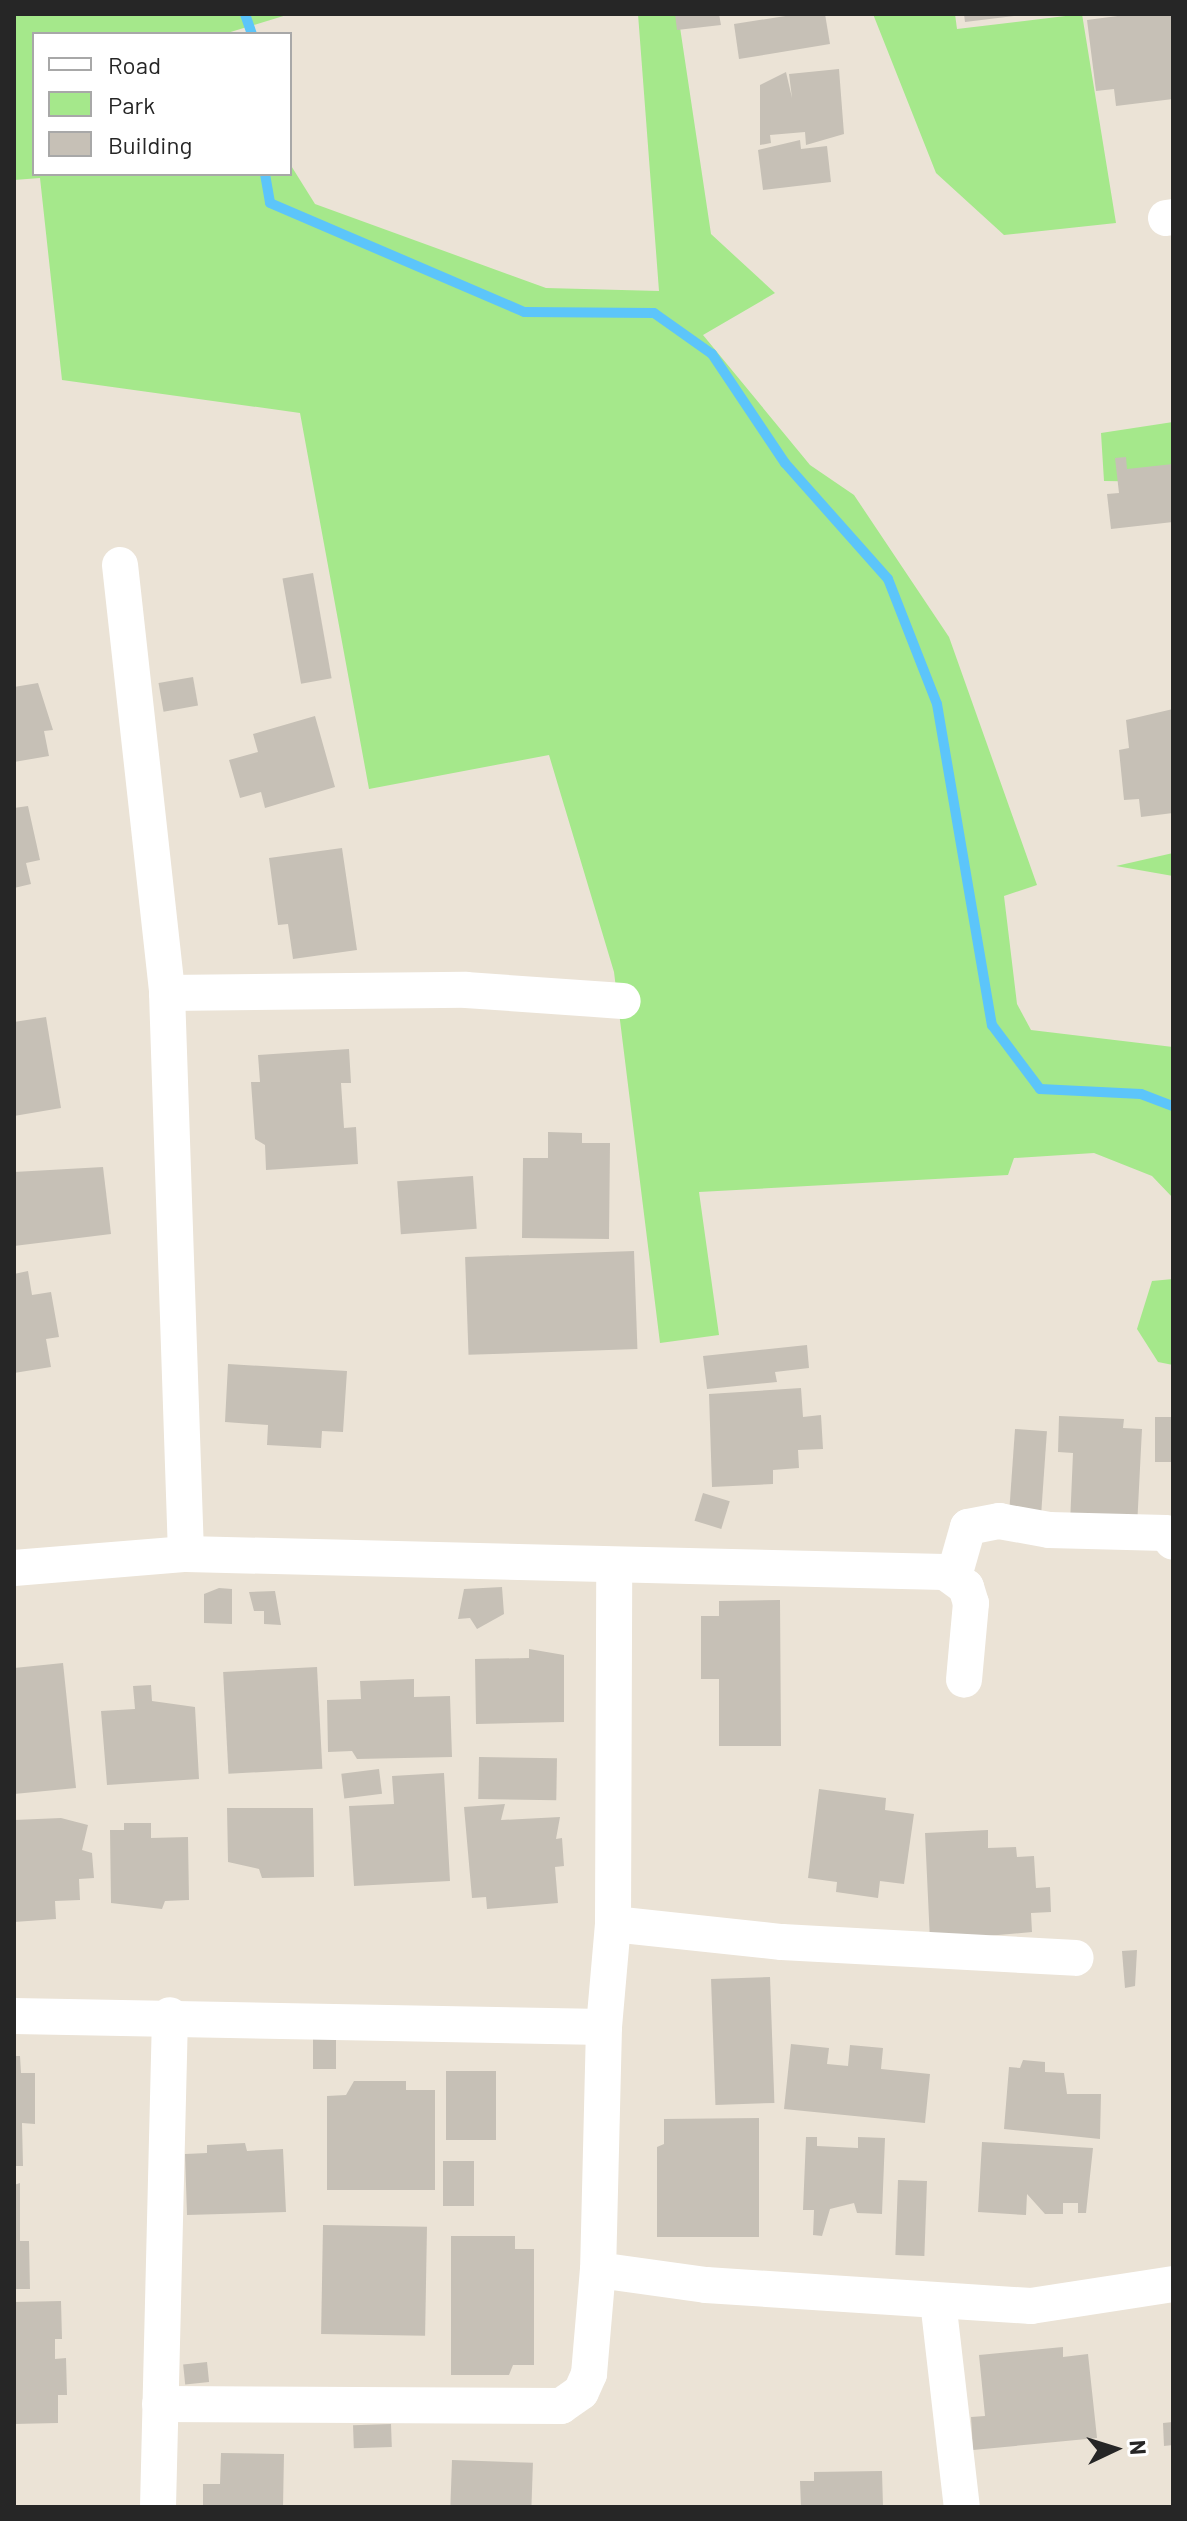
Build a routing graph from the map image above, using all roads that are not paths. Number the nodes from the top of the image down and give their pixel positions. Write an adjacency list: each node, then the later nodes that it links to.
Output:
1 (120, 565): 2 (street)
2 (167, 993): 3 (street); 5 (street)
3 (623, 1001)
4 (1173, 1542): 8 (street)
5 (186, 1554): 6 (street); 7 (street)
6 (614, 1567): 8 (street); 10 (street)
7 (14, 1568)
8 (954, 1576): 9 (street)
9 (964, 1680)
10 (613, 1924): 11 (street); 14 (street)
11 (1076, 1958)
12 (170, 2015): 13 (street); 14 (street); 18 (street)
13 (14, 2016)
14 (604, 2027): 15 (street)
15 (598, 2270): 17 (street); 18 (street)
16 (1173, 2284): 17 (street)
17 (938, 2301): 20 (street)
18 (160, 2404): 19 (street)
19 (158, 2507)
20 (962, 2507)

